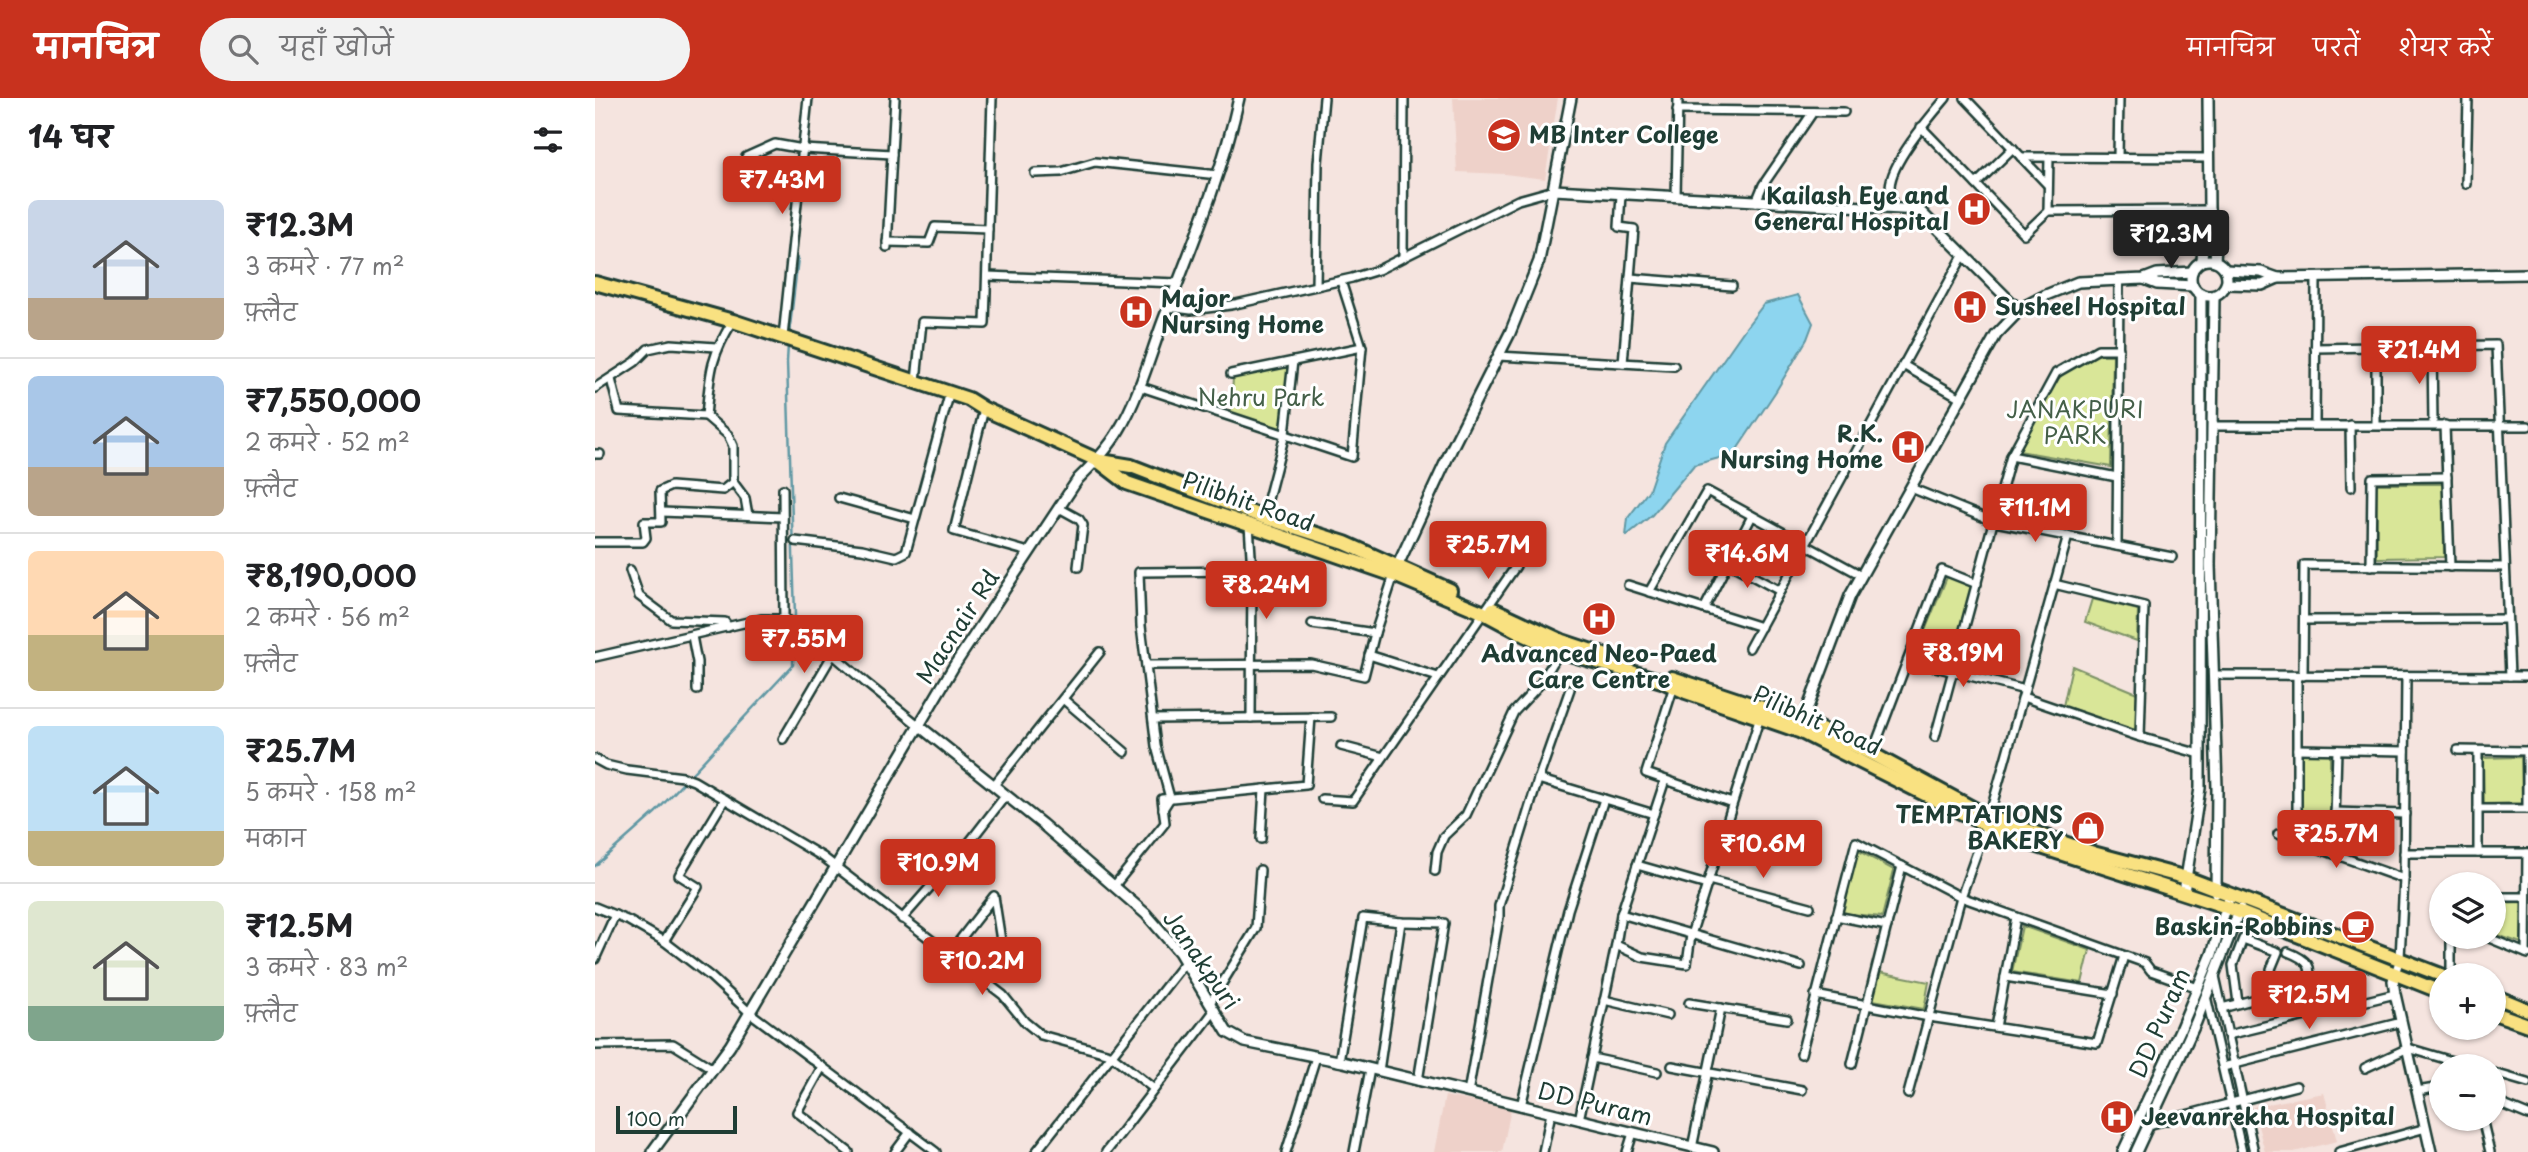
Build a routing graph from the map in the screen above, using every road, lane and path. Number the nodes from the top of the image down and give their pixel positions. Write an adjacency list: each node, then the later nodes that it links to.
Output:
1 (808, 98): 19 (street)
2 (895, 98): 20 (street)
3 (992, 98): 38 (street)
4 (1239, 98): 27 (street, Macnair Rd)
5 (1324, 98): 56 (street)
6 (1404, 98): 40 (street)
7 (1571, 98): 31 (street)
8 (1678, 98): 14 (street)
9 (1946, 98): 17 (street)
10 (1965, 98): 18 (street)
11 (2119, 98): 24 (street)
12 (2209, 98): 25 (street)
13 (2468, 98): 29 (street)
14 (1677, 110): 15 (street); 33 (street)
15 (1812, 112): 16 (street); 34 (street)
16 (1844, 113)
17 (1921, 127): 28 (street); 35 (street)
18 (2013, 148): 22 (street); 28 (street)
19 (803, 149): 20 (street); 21 (street); 64 (street)
20 (892, 154): 38 (street)
21 (745, 157)
22 (2021, 157): 23 (street); 30 (street)
23 (2049, 157): 24 (street); 30 (street)
24 (2117, 157): 25 (street)
25 (2209, 158): 36 (street)
26 (1035, 173): 27 (street)
27 (1218, 175): 54 (street, Macnair Rd)
28 (1976, 184): 37 (street)
29 (2466, 184)
30 (2049, 186): 37 (street)
31 (1554, 190): 32 (street); 40 (street); 71 (street)
32 (1621, 194): 33 (street); 47 (street)
33 (1676, 197): 34 (street)
34 (1756, 202): 35 (street)
35 (1893, 209): 39 (street)
36 (2209, 209): 37 (street); 41 (street); 42 (street)
37 (2048, 211)
38 (988, 229): 46 (street)
39 (1963, 254): 62 (street); 74 (street)
40 (1403, 258): 52 (street)
41 (2201, 261): 42 (street); 44 (street)
42 (2215, 261): 43 (street)
43 (2226, 270): 48 (street); 55 (street)
44 (2192, 272): 50 (street); 58 (street)
45 (2528, 274): 49 (street)
46 (987, 276): 54 (street); 78 (street)
47 (1630, 278): 57 (street); 73 (street)
48 (2277, 278): 49 (street); 55 (street)
49 (2316, 278): 69 (street)
50 (2144, 279): 51 (street); 58 (street)
51 (2119, 280): 62 (street); 70 (street)
52 (1341, 281): 56 (street); 67 (street)
53 (595, 284): 63 (highway)
54 (1178, 284): 61 (street, Macnair Rd)
55 (2227, 284): 60 (street)
56 (1316, 286): 61 (street)
57 (1732, 286)
58 (2193, 286): 59 (street)
59 (2201, 294): 60 (street); 183 (street)
60 (2214, 297): 91 (street)
61 (1168, 307): 79 (street, Macnair Rd)
62 (2019, 310): 82 (street)
63 (733, 321): 64 (highway); 66 (street)
64 (787, 339): 78 (highway)
65 (2432, 346): 68 (street); 88 (street); 90 (street)
66 (716, 347): 77 (street); 84 (street)
67 (1362, 347): 72 (street); 93 (street)
68 (2376, 347): 69 (street); 87 (street)
69 (2315, 348): 85 (street)
70 (2119, 349): 94 (street); 96 (street)
71 (1498, 356): 73 (street); 125 (street)
72 (1293, 361): 76 (street); 93 (street)
73 (1623, 363): 75 (street)
74 (1903, 365): 82 (street); 114 (street)
75 (1674, 366)
76 (1231, 374)
77 (611, 379): 80 (street); 84 (street)
78 (916, 381): 81 (highway)
79 (1138, 386): 93 (street); 95 (street, Macnair Rd)
80 (595, 388)
81 (950, 393): 83 (highway); 108 (street)
82 (1961, 398): 100 (street)
83 (984, 409): 95 (highway); 116 (street)
84 (706, 416): 98 (street)
85 (2315, 425): 86 (street); 91 (street)
86 (2350, 425): 87 (street); 99 (street)
87 (2376, 425): 88 (street)
88 (2433, 425): 89 (street)
89 (2445, 425): 90 (street); 97 (street)
90 (2498, 425): 92 (street); 123 (street)
91 (2213, 426): 154 (street)
92 (2528, 426)
93 (1285, 434): 110 (street)
94 (2011, 456): 96 (street); 109 (street)
95 (1097, 460): 103 (street, Macnair Rd); 110 (highway, Pilibhit Road)
96 (2117, 477): 115 (street)
97 (2447, 477): 120 (street); 122 (street)
98 (733, 482): 104 (street); 105 (street)
99 (2351, 487)
100 (1911, 488): 109 (street); 127 (street)
101 (783, 489): 107 (street)
102 (839, 498): 108 (street)
103 (1059, 508): 116 (street, Macnair Rd); 121 (street)
104 (662, 512): 105 (street); 113 (street)
105 (748, 515): 107 (street)
106 (1752, 516): 114 (street); 118 (street); 132 (street)
107 (783, 517): 136 (street)
108 (915, 519): 112 (street)
109 (1995, 522): 111 (street); 128 (street)
110 (1257, 523): 125 (highway, Pilibhit Road); 126 (street)
111 (2068, 536): 115 (street); 129 (street)
112 (795, 541)
113 (595, 542)
114 (1805, 545): 127 (street); 131 (street)
115 (2117, 546): 117 (street)
116 (1029, 552): 170 (street, Macnair Rd)
117 (2172, 557)
118 (1728, 563): 131 (street); 134 (street)
119 (1516, 566): 133 (street)
120 (2371, 566): 122 (street); 137 (street)
121 (1078, 567)
122 (2450, 567): 123 (street)
123 (2505, 568): 135 (street)
124 (630, 570): 140 (street)
125 (1396, 570): 133 (highway, Pilibhit Road); 142 (street)
126 (1252, 571): 151 (street); 152 (street)
127 (1861, 575): 171 (street)
128 (1977, 584): 150 (street); 153 (street)
129 (2055, 584): 163 (street); 173 (street)
130 (1627, 585): 132 (street)
131 (1780, 591): 141 (street)
132 (1649, 592): 134 (street)
133 (1485, 609): 145 (highway, Pilibhit Road); 159 (street); 171 (highway)
134 (1704, 609): 141 (street)
135 (2507, 619): 137 (street); 157 (street)
136 (787, 620): 140 (street); 147 (street)
137 (2304, 620): 155 (street)
138 (1312, 624): 142 (street)
139 (850, 625): 147 (street)
140 (728, 626): 143 (street)
141 (1761, 627): 144 (street)
142 (1375, 633): 148 (street)
143 (691, 636): 149 (street); 162 (street)
144 (1749, 648)
145 (1560, 651): 160 (highway, Pilibhit Road); 214 (street)
146 (1100, 652): 164 (street)
147 (833, 655): 170 (street); 174 (street)
148 (1369, 655): 151 (street); 159 (street)
149 (595, 657)
150 (1908, 660): 153 (street); 186 (street)
151 (1251, 663): 152 (street); 167 (street)
152 (1146, 665): 169 (street)
153 (1953, 673): 163 (street); 172 (street)
154 (2213, 675): 155 (street); 220 (street)
155 (2300, 676): 156 (street); 176 (street)
156 (2406, 676): 157 (street); 179 (street)
157 (2510, 676): 158 (street)
158 (2528, 676)
159 (1438, 677): 184 (street)
160 (1674, 686): 166 (highway, Pilibhit Road); 188 (street)
161 (1570, 689): 187 (street)
162 (697, 690)
163 (2024, 694): 173 (street); 202 (street)
164 (1063, 699): 182 (street); 189 (street)
165 (1331, 717): 168 (street)
166 (1759, 717): 171 (highway, Pilibhit Road); 196 (street)
167 (1251, 718): 168 (street); 169 (street)
168 (1311, 718): 190 (street)
169 (1153, 719): 192 (street)
170 (918, 725): 189 (street, Janakpuri); 212 (street, Macnair Rd)
171 (1800, 726): 186 (highway, Pilibhit Road)
172 (1935, 737)
173 (2140, 737): 183 (street)
174 (783, 739)
175 (1341, 746): 184 (street)
176 (2297, 749): 177 (street); 205 (street)
177 (2337, 750): 179 (street); 199 (street)
178 (2458, 750): 180 (street)
179 (2405, 751): 201 (street)
180 (2478, 751): 181 (street); 197 (street)
181 (2528, 751): 198 (street)
182 (1125, 752)
183 (2200, 754): 215 (street)
184 (1384, 757): 194 (street)
185 (595, 759): 193 (street)
186 (1870, 759): 202 (highway, Pilibhit Road)
187 (1538, 779): 195 (street); 303 (street)
188 (1665, 780): 196 (street); 200 (street)
189 (994, 785): 191 (street, Janakpuri)
190 (1264, 789): 192 (street); 204 (street)
191 (1006, 795): 218 (street, Janakpuri); 232 (street)
192 (1170, 798): 218 (street)
193 (725, 799): 212 (street); 236 (street)
194 (1322, 799)
195 (1604, 799): 200 (street); 307 (street)
196 (1732, 803): 217 (street)
197 (2478, 809): 198 (street); 207 (street)
198 (2527, 809)
199 (2335, 812): 201 (street); 209 (street)
200 (1654, 814): 210 (street)
201 (2405, 814): 206 (street)
202 (1988, 820): 215 (highway); 219 (highway, Pilibhit Road); 221 (street)
203 (2278, 834): 205 (street)
204 (1261, 839)
205 (2297, 841): 209 (street)
206 (2404, 853): 207 (street); 216 (street)
207 (2478, 853): 208 (street)
208 (2527, 853): 223 (street)
209 (2334, 854): 216 (street)
210 (1637, 865): 217 (street); 228 (street)
211 (1902, 866): 221 (street); 230 (street); 234 (street)
212 (834, 867): 232 (street); 268 (street, Macnair Rd)
213 (1260, 870): 264 (street)
214 (1435, 872)
215 (2187, 878): 219 (street); 220 (highway)
216 (2404, 879): 243 (street)
217 (1708, 883): 226 (street); 235 (street)
218 (1114, 886): 245 (street, Janakpuri)
219 (2184, 892): 220 (highway, Pilibhit Road)
220 (2220, 896): 224 (highway); 227 (highway, Pilibhit Road)
221 (1961, 897): 231 (street); 270 (street)
222 (2506, 897): 223 (street)
223 (2526, 897): 240 (street)
224 (2244, 900): 227 (street); 243 (highway)
225 (595, 907): 229 (street)
226 (1810, 907)
227 (2232, 911): 248 (highway, Pilibhit Road); 249 (street, DD Puram); 253 (street, DD Puram)
228 (1621, 914): 235 (street); 237 (street)
229 (615, 915): 236 (street); 244 (street)
230 (1836, 916): 234 (street); 257 (street)
231 (2016, 917): 242 (street); 250 (street)
232 (902, 919): 241 (street)
233 (1401, 922): 284 (street); 292 (street); 296 (street)
234 (1887, 926): 263 (street)
235 (1691, 935): 237 (street); 246 (street)
236 (664, 941): 268 (street)
237 (1616, 945): 259 (street)
238 (2506, 945): 240 (street)
239 (2288, 952): 254 (street)
240 (2527, 953)
241 (949, 954): 251 (street); 251 (street)
242 (2124, 956): 253 (street); 255 (street)
243 (2400, 958): 247 (highway); 248 (street)
244 (595, 959)
245 (1185, 962): 264 (street, Janakpuri); 281 (street)
246 (1801, 966)
247 (2429, 970)
248 (2395, 974): 252 (highway, Pilibhit Road); 256 (street)
249 (2215, 976): 258 (street, DD Puram); 265 (street)
250 (2005, 977): 255 (street); 275 (street)
251 (987, 983): 281 (street)
252 (2429, 987)
253 (2198, 988): 329 (street, DD Puram)
254 (2276, 993): 262 (street); 262 (street)
255 (2113, 994): 275 (street)
256 (2395, 994): 273 (street); 276 (street)
257 (1815, 995): 263 (street); 279 (street)
258 (2206, 996): 289 (street); 312 (street, DD Puram)
259 (1604, 1000): 269 (street); 283 (street)
260 (2506, 1001): 267 (highway)
261 (1689, 1003): 266 (street)
262 (2238, 1003): 265 (street)
263 (1867, 1005): 270 (street); 285 (street)
264 (1212, 1007): 282 (street, Janakpuri); 299 (street)
265 (2222, 1008): 276 (street)
266 (1721, 1009): 272 (street); 294 (street)
267 (2528, 1010)
268 (749, 1012): 288 (street); 291 (street, Macnair Rd)
269 (1668, 1016)
270 (1929, 1017): 275 (street); 304 (street)
271 (2506, 1017): 274 (highway)
272 (1787, 1019)
273 (2402, 1022): 278 (street); 286 (street)
274 (2528, 1025)
275 (1996, 1027)
276 (2228, 1035): 286 (street)
277 (595, 1045): 291 (street)
278 (2408, 1048): 280 (street); 290 (street); 302 (street)
279 (1801, 1054)
280 (2429, 1054)
281 (1110, 1055): 299 (street); 322 (street)
282 (1316, 1057): 284 (street, Janakpuri); 324 (street)
283 (1592, 1058): 293 (street); 311 (street)
284 (1339, 1062): 292 (street, Janakpuri)
285 (1852, 1064)
286 (2234, 1064): 289 (street); 305 (street)
287 (1672, 1066): 294 (street)
288 (822, 1067): 315 (street); 319 (street)
289 (2223, 1067): 306 (street)
290 (2365, 1068)
291 (713, 1069): 318 (street, Macnair Rd)
292 (1375, 1070): 296 (street, Janakpuri); 325 (street)
293 (1657, 1072)
294 (1708, 1072): 301 (street); 317 (street)
295 (2506, 1077): 297 (street)
296 (1418, 1081): 303 (street, Janakpuri)
297 (2528, 1083)
298 (2296, 1086): 305 (street)
299 (1154, 1089): 323 (street)
300 (2429, 1089): 302 (street)
301 (1803, 1090)
302 (2417, 1091): 313 (street)
303 (1468, 1093): 307 (street, DD Puram)
304 (1908, 1094)
305 (2242, 1099): 306 (street); 332 (street)
306 (2231, 1102): 312 (street); 331 (street)
307 (1521, 1106): 309 (street, DD Puram)
308 (2506, 1106): 310 (street)
309 (1551, 1113): 311 (street, DD Puram); 326 (street)
310 (2528, 1115)
311 (1579, 1120): 316 (street, DD Puram)
312 (2147, 1125): 330 (street, DD Puram)
313 (2426, 1128): 333 (street); 334 (street)
314 (2485, 1131): 335 (street)
315 (909, 1132): 320 (street); 321 (street)
316 (1633, 1133): 317 (street, DD Puram); 327 (street)
317 (1692, 1148): 328 (street, DD Puram)
318 (652, 1152)
319 (849, 1152)
320 (895, 1152)
321 (936, 1152)
322 (1036, 1152)
323 (1106, 1152)
324 (1286, 1152)
325 (1354, 1152)
326 (1543, 1152)
327 (1627, 1152)
328 (1713, 1152)
329 (2123, 1152)
330 (2136, 1152)
331 (2242, 1152)
332 (2254, 1152)
333 (2339, 1152)
334 (2431, 1152)
335 (2490, 1152)

